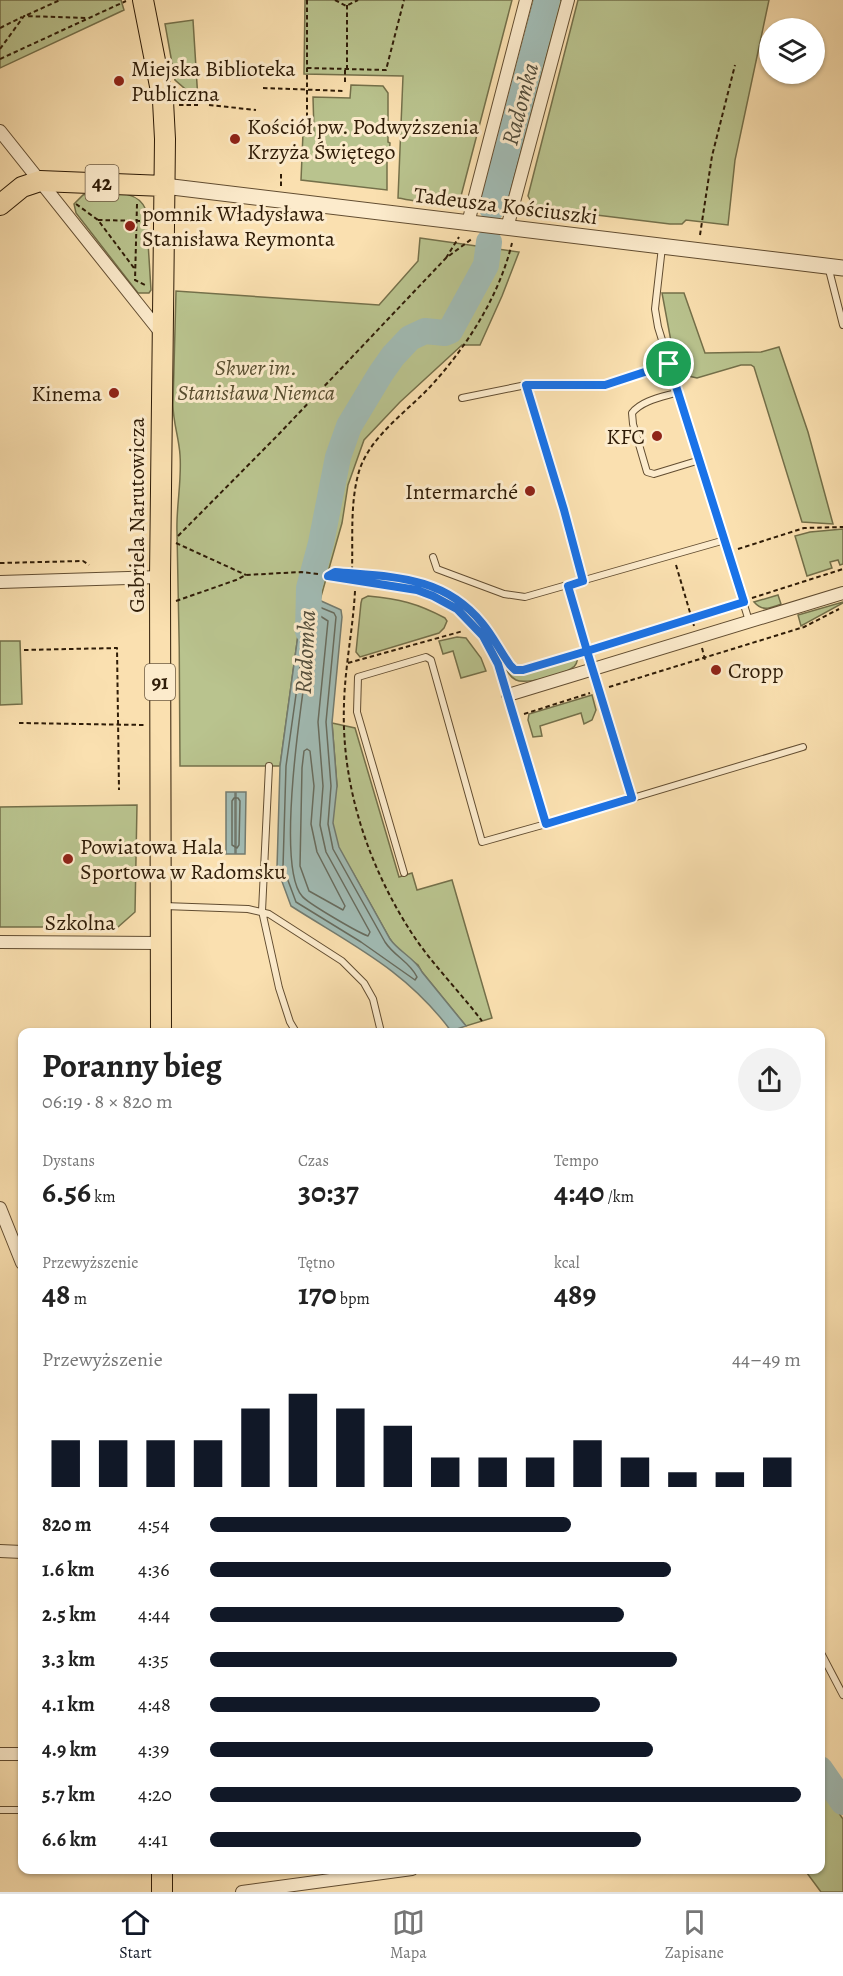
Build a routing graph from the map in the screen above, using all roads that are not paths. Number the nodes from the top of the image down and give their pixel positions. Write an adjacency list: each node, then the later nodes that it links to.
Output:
1 (134, 0): 6 (main road, Gabriela Narutowicza)
2 (526, 0): 8 (street)
3 (568, 0): 9 (street)
4 (0, 131): 5 (street)
5 (40, 181): 6 (main road, 42); 7 (main road, 42); 13 (street)
6 (164, 186): 8 (street, Tadeusza Kościuszki); 13 (main road, Gabriela Narutowicza / 91)
7 (0, 205)
8 (468, 231): 9 (street, Tadeusza Kościuszki)
9 (510, 234): 10 (street, Tadeusza Kościuszki)
10 (662, 246): 11 (street, Tadeusza Kościuszki); 14 (lane)
11 (835, 267): 12 (lane)
12 (843, 325)
13 (161, 333): 22 (main road, Gabriela Narutowicza / 91)
14 (669, 364): 15 (lane); 16 (lane)
15 (526, 385): 17 (lane); 23 (lane)
16 (679, 392): 18 (lane); 18 (lane)
17 (462, 398)
18 (700, 460): 19 (lane)
19 (724, 540): 23 (lane); 27 (lane)
20 (433, 557): 25 (lane)
21 (328, 576): 29 (lane)
22 (160, 578): 24 (street); 35 (main road, Gabriela Narutowicza / 91)
23 (583, 581): 25 (lane)
24 (0, 582)
25 (568, 586): 28 (lane)
26 (843, 593): 27 (street)
27 (749, 621): 28 (street)
28 (593, 669): 29 (street); 32 (lane)
29 (508, 695): 33 (lane)
30 (803, 747): 32 (lane)
31 (269, 766): 36 (lane)
32 (632, 798): 33 (lane)
33 (546, 824): 34 (lane)
34 (404, 873)
35 (161, 906): 36 (lane); 38 (main road, Gabriela Narutowicza / 91)
36 (262, 910): 40 (lane); 41 (lane)
37 (0, 942): 38 (street, Szkolna)
38 (160, 943): 39 (main road, Gabriela Narutowicza / 91)
39 (161, 1028)
40 (294, 1028)
41 (380, 1028)
42 (0, 1208): 43 (street)
43 (18, 1253)
44 (0, 1551): 45 (street)
45 (18, 1552)
46 (825, 1661): 47 (lane)
47 (843, 1695)
48 (0, 1754): 49 (street)
49 (18, 1754)
50 (0, 1810): 51 (lane)
51 (18, 1810)
52 (162, 1874): 54 (main road)
53 (375, 1874): 55 (street)
54 (162, 1892)
55 (242, 1892)

